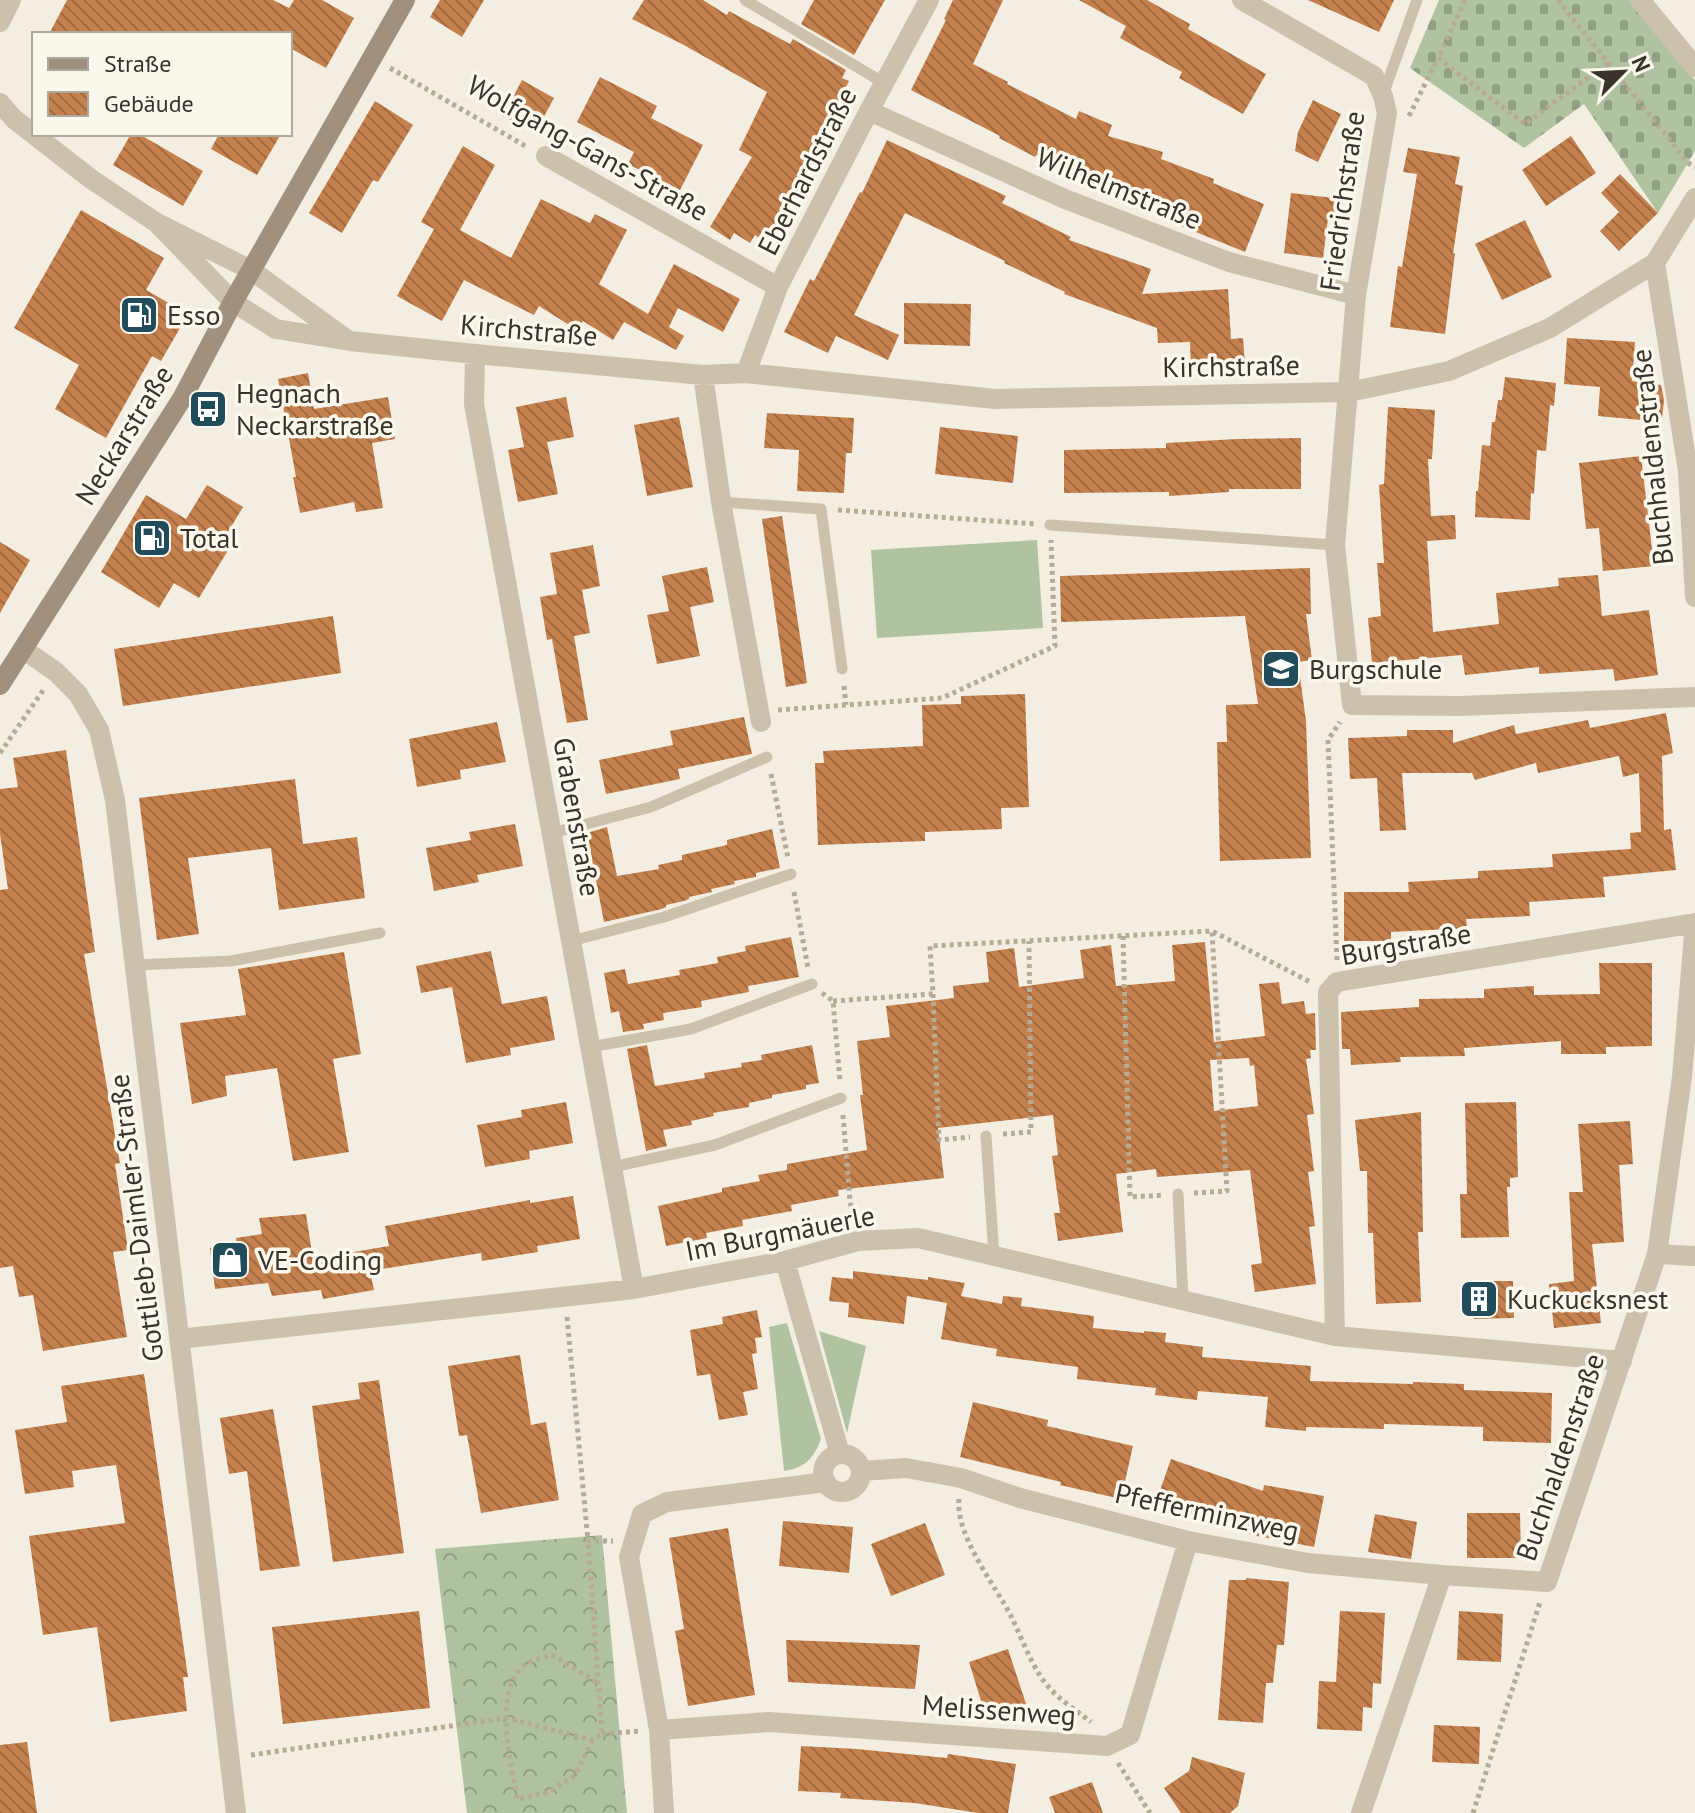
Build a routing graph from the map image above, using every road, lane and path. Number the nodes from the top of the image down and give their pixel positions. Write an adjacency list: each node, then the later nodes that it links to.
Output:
1 (11, 0): 10 (street)
2 (405, 0): 11 (main road, Neckarstraße)
3 (745, 0): 16 (lane)
4 (929, 0): 16 (street, Eberhardstraße)
5 (1242, 0): 17 (street, Friedrichstraße)
6 (1417, 0): 17 (lane)
7 (1465, 0): 12 (path)
8 (1558, 0): 13 (path)
9 (1640, 0): 14 (street)
10 (0, 22)
11 (372, 58): 22 (path, Wolfgang-Gans-Straße); 27 (main road, Neckarstraße)
12 (1438, 58): 13 (path); 15 (path)
13 (1608, 63): 23 (path)
14 (1695, 67)
15 (1428, 80)
16 (884, 83): 19 (street, Eberhardstraße)
17 (1383, 96): 29 (street, Friedrichstraße)
18 (0, 103): 20 (street)
19 (869, 111): 28 (street, Eberhardstraße); 29 (street, Wilhelmstraße)
20 (32, 133)
21 (36, 136): 25 (street)
22 (546, 156): 28 (street, Wolfgang-Gans-Straße)
23 (1695, 167)
24 (1695, 198): 26 (street, Kirchstraße)
25 (157, 223): 27 (street, Kirchstraße); 30 (street, Kirchstraße)
26 (1655, 263): 35 (street, Kirchstraße); 40 (street, Buchhaldenstraße)
27 (251, 270): 30 (main road, Neckarstraße); 31 (street, Kirchstraße)
28 (778, 287): 33 (street, Eberhardstraße)
29 (1356, 295): 35 (street, Friedrichstraße)
30 (233, 302): 31 (street, Kirchstraße); 41 (main road, Neckarstraße)
31 (350, 341): 32 (street, Kirchstraße)
32 (475, 354): 34 (street, Kirchstraße); 50 (street, Grabenstraße)
33 (746, 373): 34 (street, Kirchstraße); 35 (street, Kirchstraße)
34 (703, 375): 36 (street)
35 (1349, 392): 39 (street, Friedrichstraße)
36 (721, 502): 37 (lane); 47 (street)
37 (821, 509): 38 (path); 42 (lane)
38 (1050, 525): 39 (lane); 47 (path)
39 (1335, 545): 46 (street, Friedrichstraße)
40 (1695, 597)
41 (23, 649): 43 (street, Gottlieb-Daimler-Straße); 44 (main road, Neckarstraße)
42 (842, 669)
43 (56, 672): 48 (path); 58 (street, Gottlieb-Daimler-Straße)
44 (0, 685)
45 (1695, 697): 46 (street)
46 (1352, 705): 60 (path)
47 (760, 717)
48 (0, 753)
49 (767, 757): 50 (lane)
50 (552, 833): 56 (street, Grabenstraße)
51 (791, 874): 56 (lane)
52 (1695, 923): 60 (street, Burgstraße); 68 (street, Buchhaldenstraße)
53 (1212, 931): 55 (path); 60 (path); 67 (path)
54 (380, 933): 58 (lane)
55 (1123, 936): 57 (path); 67 (path)
56 (571, 941): 63 (street, Grabenstraße)
57 (1029, 941): 61 (path); 65 (path)
58 (134, 965): 76 (street, Gottlieb-Daimler-Straße)
59 (812, 984): 63 (lane)
60 (1332, 987): 75 (street, Burgstraße)
61 (933, 994): 62 (path); 65 (path)
62 (833, 1001)
63 (590, 1047): 66 (street, Grabenstraße)
64 (841, 1098): 66 (lane)
65 (986, 1136): 69 (lane)
66 (612, 1167): 72 (street, Grabenstraße)
67 (1178, 1194): 74 (lane)
68 (1657, 1254): 70 (street); 77 (street, Buchhaldenstraße)
69 (994, 1256): 71 (street, Im Burgmäuerle); 74 (street, Im Burgmäuerle)
70 (1695, 1256)
71 (785, 1261): 72 (street, Im Burgmäuerle); 78 (street)
72 (634, 1289): 73 (street, Im Burgmäuerle)
73 (565, 1296): 76 (street, Im Burgmäuerle); 82 (path)
74 (1183, 1300): 75 (street, Im Burgmäuerle)
75 (1335, 1336): 77 (street, Im Burgmäuerle)
76 (179, 1339): 93 (street, Gottlieb-Daimler-Straße)
77 (1622, 1361): 86 (street, Buchhaldenstraße)
78 (840, 1454): 79 (street); 80 (street)
79 (861, 1471): 80 (street); 84 (street, Pfefferminzweg)
80 (826, 1482): 83 (street)
81 (957, 1510): 92 (path)
82 (588, 1541): 83 (path); 87 (path)
83 (634, 1541): 89 (street)
84 (1188, 1541): 85 (street, Pfefferminzweg); 92 (street, Melissenweg)
85 (1442, 1575): 86 (street, Pfefferminzweg); 97 (street)
86 (1547, 1582): 98 (path, Buchhaldenstraße)
87 (598, 1682): 88 (path); 90 (path)
88 (506, 1718): 91 (path); 91 (path); 93 (path)
89 (659, 1730): 90 (path); 92 (street, Melissenweg); 95 (street)
90 (602, 1734): 91 (path)
91 (593, 1740)
92 (1107, 1746): 96 (path)
93 (229, 1758): 94 (street, Gottlieb-Daimler-Straße)
94 (236, 1813)
95 (664, 1813)
96 (1150, 1813)
97 (1361, 1813)
98 (1473, 1813)

